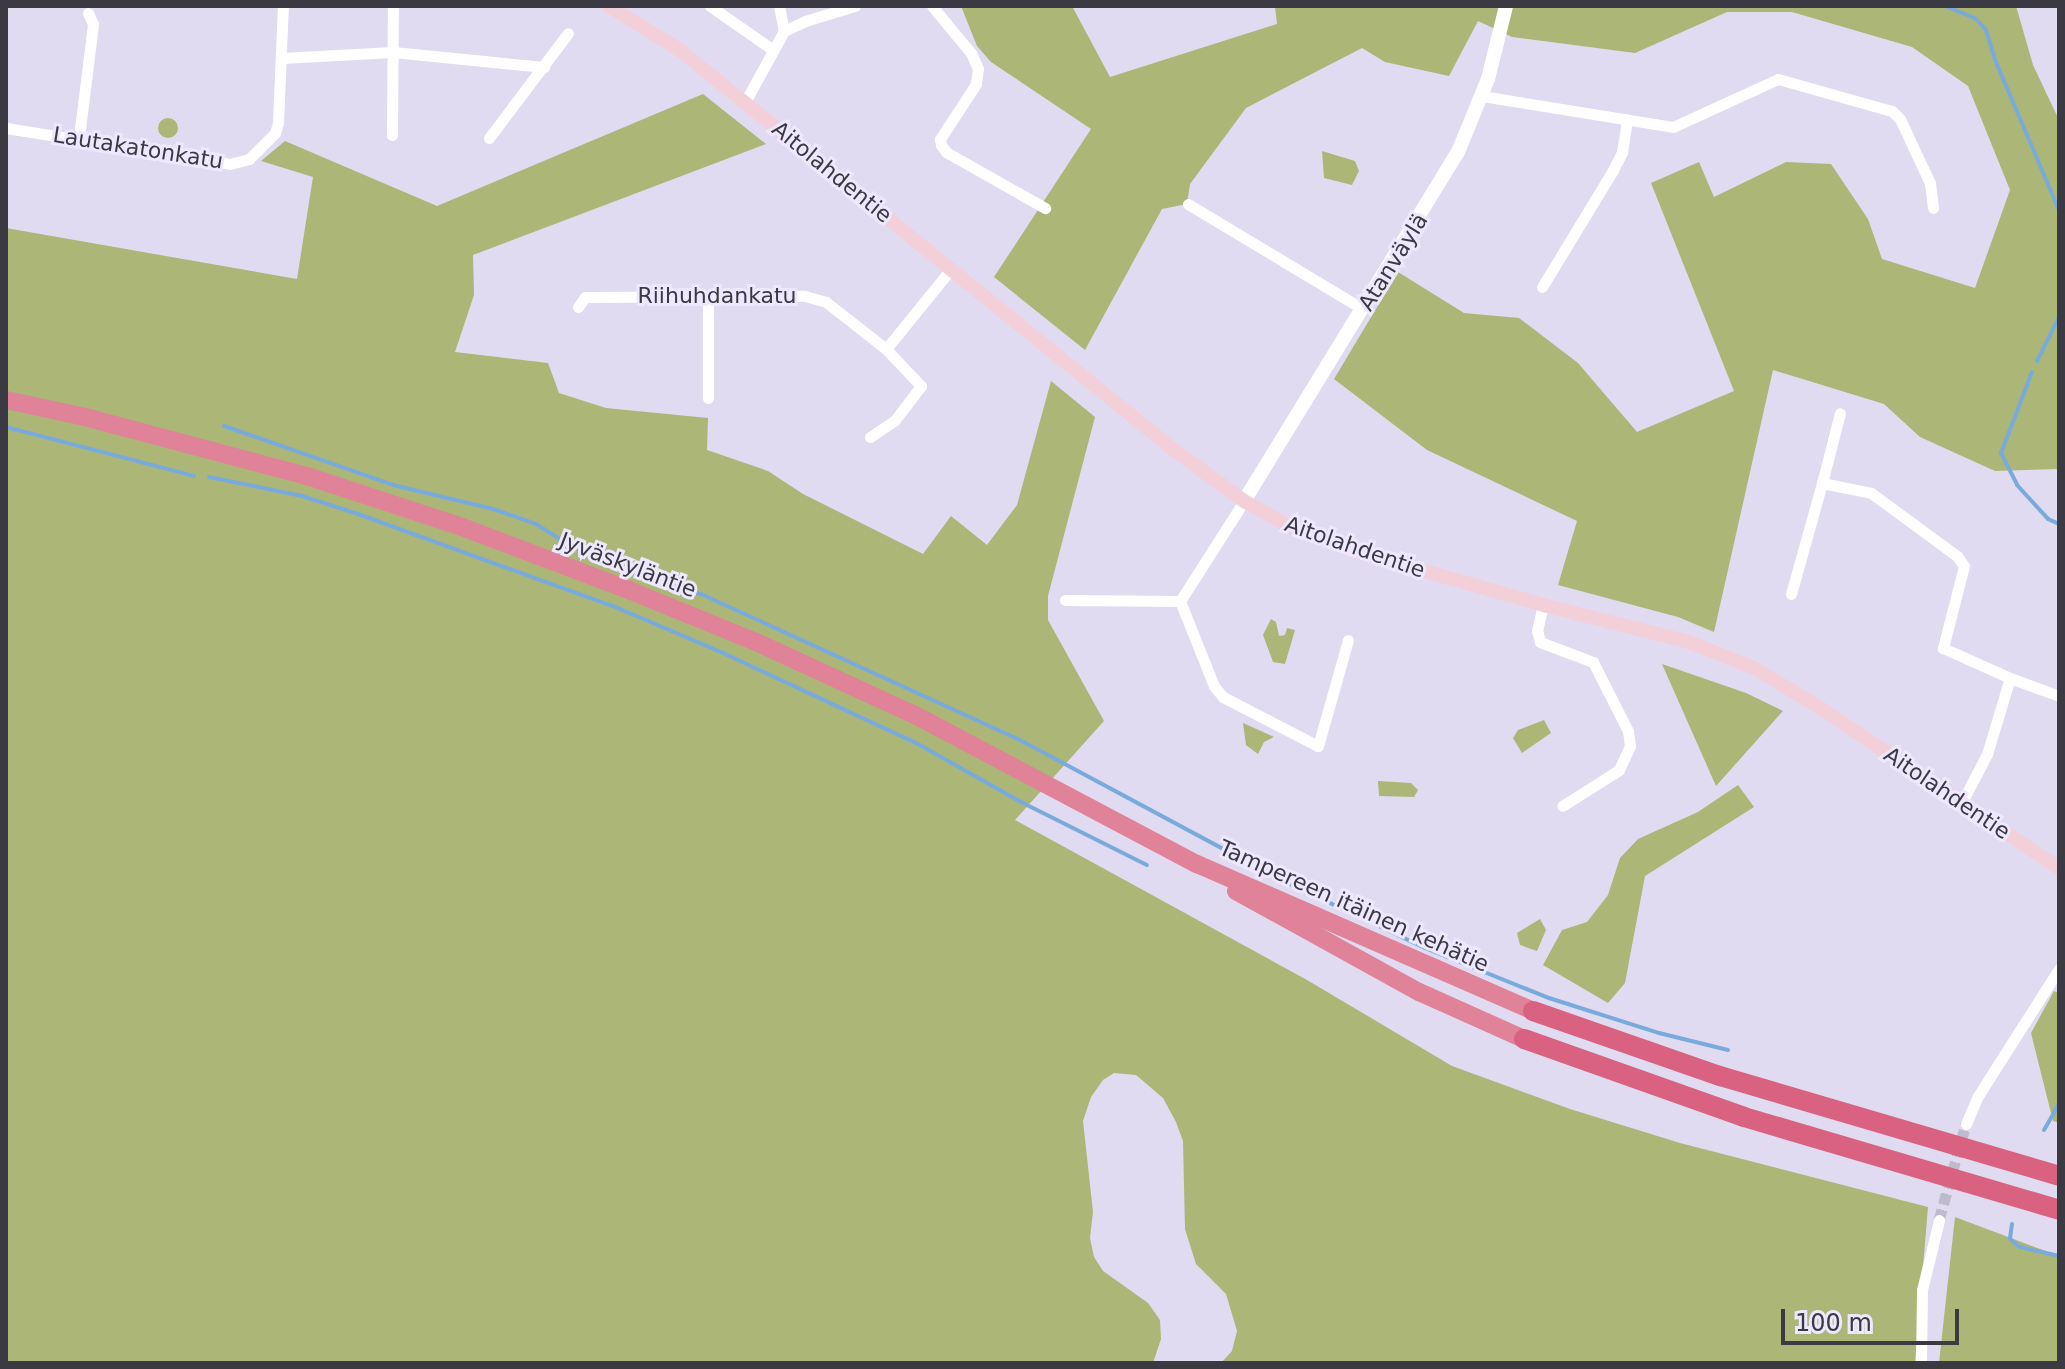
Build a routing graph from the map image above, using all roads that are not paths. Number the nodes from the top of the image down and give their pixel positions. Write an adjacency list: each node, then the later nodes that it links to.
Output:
1 (283, 6): 14 (street, Lautakatonkatu)
2 (393, 6): 13 (street)
3 (609, 6): 17 (main road, Aitolahdentie)
4 (710, 6): 12 (street)
5 (779, 6): 10 (street)
6 (855, 6): 10 (street)
7 (932, 6): 24 (street)
8 (1506, 6): 16 (street, Atanväylä)
9 (88, 13): 21 (street)
10 (784, 31): 12 (street)
11 (568, 33): 15 (street)
12 (773, 50): 17 (street)
13 (393, 52): 14 (street); 15 (street); 20 (street)
14 (282, 58): 21 (street, Lautakatonkatu)
15 (544, 67): 22 (street)
16 (1482, 96): 18 (street); 30 (street, Atanväylä)
17 (745, 102): 26 (main road, Aitolahdentie)
18 (1627, 119): 25 (street); 27 (street)
19 (6, 128): 21 (street, Lautakatonkatu)
20 (392, 135)
21 (79, 137)
22 (489, 138)
23 (1188, 204): 30 (street)
24 (1045, 208)
25 (1933, 208)
26 (951, 269): 31 (street); 37 (main road, Aitolahdentie)
27 (1542, 287)
28 (708, 296): 29 (street, Riihuhdankatu); 31 (street, Riihuhdankatu); 32 (street)
29 (578, 307)
30 (1363, 309): 37 (street, Atanväylä)
31 (886, 349): 35 (street, Riihuhdankatu)
32 (708, 398)
33 (6, 400): 47 (highway, Jyväskyläntie)
34 (1840, 413): 36 (street)
35 (870, 437)
36 (1822, 483): 38 (street); 43 (street)
37 (1244, 501): 40 (street); 41 (main road, Aitolahdentie)
38 (1791, 594)
39 (1065, 600): 40 (street)
40 (1180, 601): 42 (street)
41 (1543, 605): 45 (main road, Aitolahdentie); 46 (street)
42 (1348, 640)
43 (2010, 678): 44 (street); 45 (street)
44 (2059, 696)
45 (1962, 802): 48 (main road, Aitolahdentie)
46 (1562, 806)
47 (1197, 864): 50 (highway, Tampereen itäinen kehätie); 51 (highway, Tampereen itäinen kehätie)
48 (2059, 868)
49 (2059, 969): 52 (street)
50 (1533, 1011): 53 (highway, Tampereen itäinen kehätie)
51 (1524, 1039): 54 (highway, Tampereen itäinen kehätie)
52 (1966, 1124)
53 (2059, 1176)
54 (2059, 1210)
55 (1939, 1220): 56 (street)
56 (1921, 1363)

